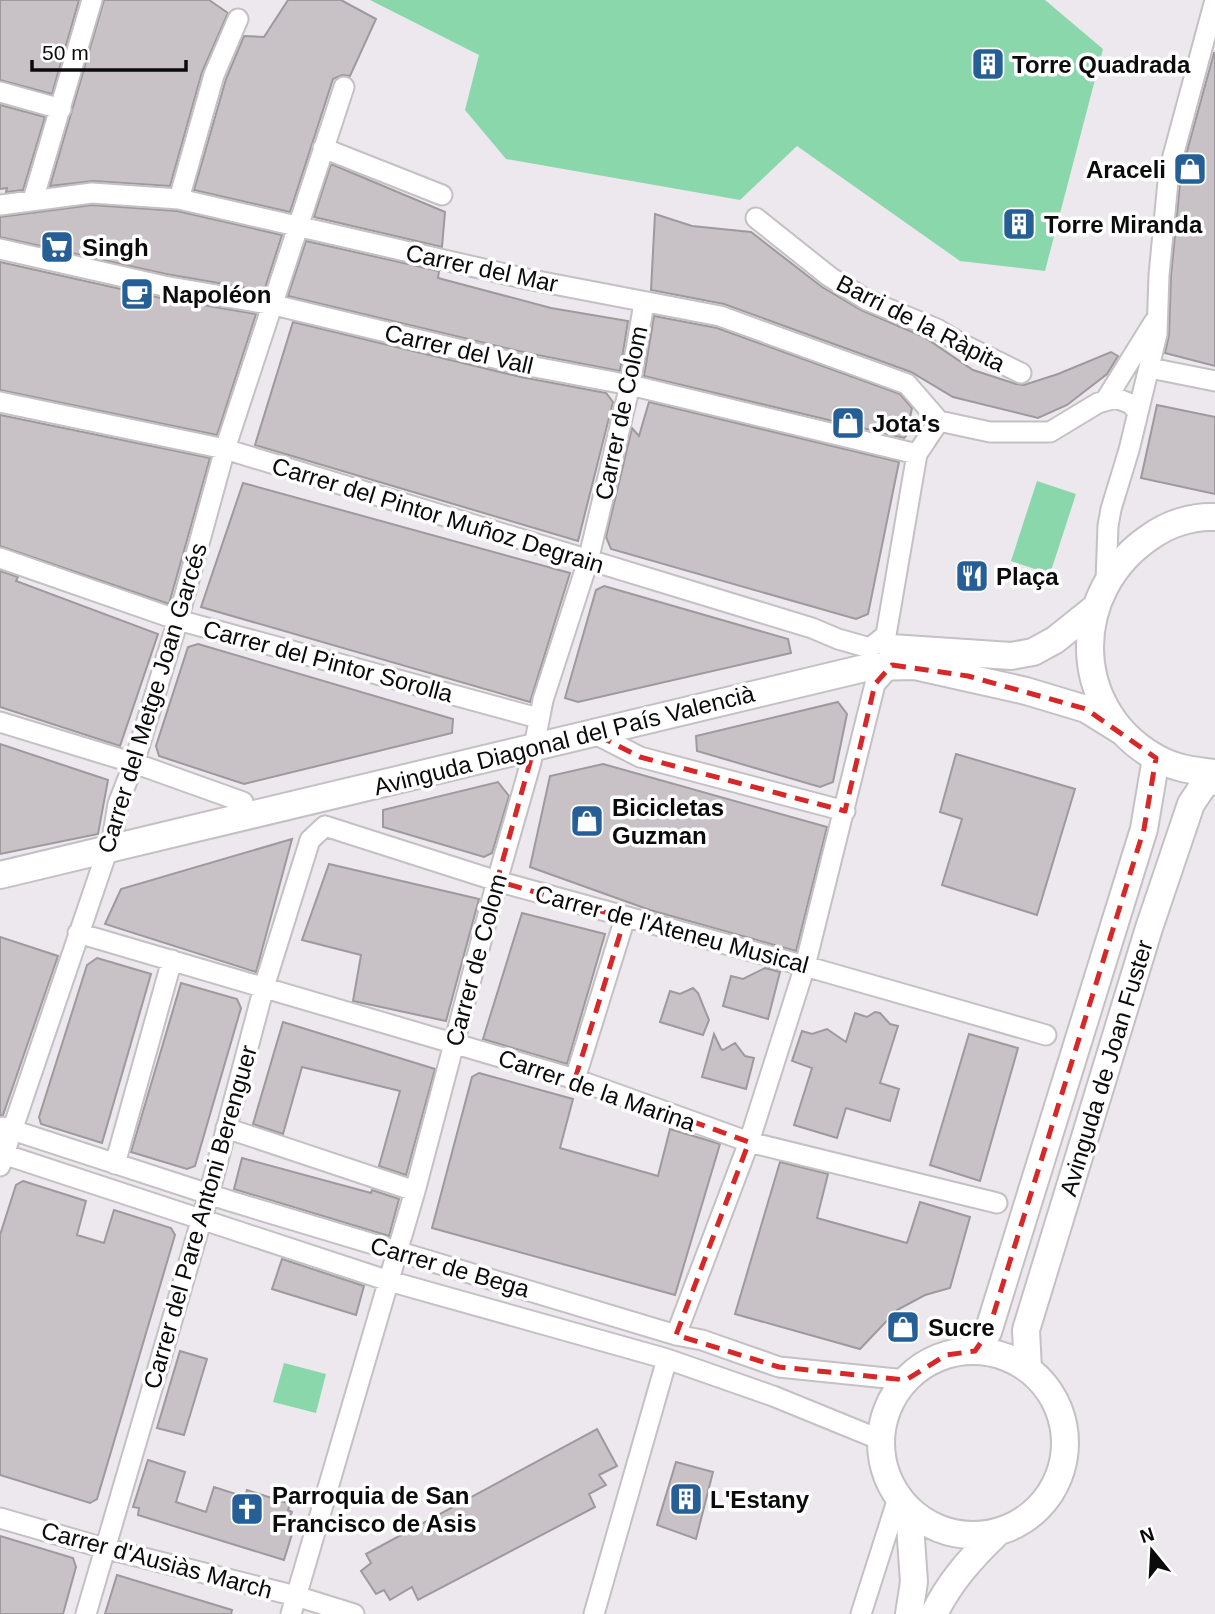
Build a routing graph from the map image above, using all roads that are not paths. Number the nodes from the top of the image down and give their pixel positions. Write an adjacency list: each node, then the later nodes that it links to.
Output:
1 (92, 0): 6 (street)
2 (1215, 0): 17 (street)
3 (238, 19): 9 (street)
4 (344, 87): 7 (street, Carrer del Metge Joan Garcés)
5 (0, 92): 6 (street)
6 (61, 108): 10 (street)
7 (323, 148): 8 (street); 13 (street, Carrer del Metge Joan Garcés)
8 (442, 195)
9 (179, 199): 10 (street, Carrer del Mar); 13 (street, Carrer del Mar)
10 (33, 200): 11 (street, Carrer del Mar)
11 (0, 205)
12 (756, 218): 19 (street, Barri de la Ràpita)
13 (298, 227): 15 (street, Carrer del Mar); 16 (street, Carrer del Metge Joan Garcés)
14 (0, 249): 16 (street, Carrer del Vall)
15 (644, 303): 21 (street, Carrer de Colom); 25 (street, Carrer del Mar)
16 (274, 305): 21 (street, Carrer del Vall); 26 (street, Carrer del Metge Joan Garcés)
17 (1158, 316): 18 (street); 22 (street)
18 (1150, 368): 20 (street); 24 (street)
19 (1021, 373)
20 (1215, 381)
21 (630, 385): 27 (street, Carrer del Vall); 30 (street, Carrer de Colom)
22 (1105, 401): 24 (street); 25 (street)
23 (0, 402): 26 (street, Carrer del Pintor Muñoz Degrain)
24 (1138, 413): 31 (street)
25 (939, 421): 27 (street)
26 (225, 449): 30 (street, Carrer del Pintor Muñoz Degrain); 33 (street, Carrer del Metge Joan Garcés)
27 (917, 454): 34 (street)
28 (1215, 517): 31 (street)
29 (0, 558): 33 (street, Carrer del Pintor Sorolla)
30 (588, 561): 34 (street, Carrer del Pintor Muñoz Degrain); 37 (street, Carrer de Colom)
31 (1106, 581): 32 (street)
32 (1095, 608): 34 (street, Avinguda Diagonal del País Valencià); 38 (street)
33 (178, 620): 37 (street, Carrer del Pintor Sorolla); 41 (street, Carrer del Metge Joan Garcés)
34 (870, 648): 37 (street, Avinguda Diagonal del País Valencià)
35 (892, 664): 38 (street, Avinguda Diagonal del País Valencià); 39 (street, Avinguda Diagonal del País Valencià); 46 (street)
36 (0, 722): 41 (street)
37 (536, 732): 39 (street, Avinguda Diagonal del País Valencià); 44 (street, Avinguda Diagonal del País Valencià); 45 (street, Avinguda Diagonal del País Valencià); 51 (street, Carrer de Colom)
38 (1123, 732): 40 (street)
39 (595, 734): 46 (street)
40 (1156, 758): 42 (street); 72 (street, Avinguda de Joan Fuster)
41 (134, 763): 45 (street); 48 (street, Carrer del Metge Joan Garcés)
42 (1215, 773)
43 (1215, 779): 74 (street, Avinguda de Joan Fuster)
44 (319, 800): 47 (street); 48 (street, Avinguda Diagonal del País Valencià)
45 (243, 802): 48 (street, Avinguda Diagonal del País Valencià)
46 (845, 811): 55 (street)
47 (325, 826): 51 (street, Carrer de l'Ateneu Musical); 56 (street, Carrer del Pare Antoni Berenguer)
48 (110, 842): 49 (street, Avinguda Diagonal del País Valencià); 50 (street, Avinguda Diagonal del País Valencià); 53 (street, Carrer del Metge Joan Garcés)
49 (0, 861)
50 (0, 875)
51 (497, 881): 52 (street, Carrer de l'Ateneu Musical); 58 (street, Carrer de Colom)
52 (625, 918): 55 (street, Carrer de l'Ateneu Musical); 59 (street)
53 (78, 933): 54 (street, Carrer de la Marina); 60 (street, Carrer del Metge Joan Garcés)
54 (172, 960): 56 (street, Carrer de la Marina); 64 (street)
55 (805, 966): 57 (street, Carrer de l'Ateneu Musical); 62 (street)
56 (264, 987): 58 (street, Carrer de la Marina); 61 (street, Carrer del Pare Antoni Berenguer)
57 (1046, 1035)
58 (454, 1042): 59 (street, Carrer de la Marina); 65 (street, Carrer de Colom)
59 (575, 1079): 62 (street, Carrer de la Marina)
60 (6, 1128): 63 (street, Carrer del Metge Joan Garcés); 64 (street, Carrer de Bega)
61 (226, 1128): 65 (street); 66 (street, Carrer del Pare Antoni Berenguer)
62 (749, 1142): 67 (street, Carrer de la Marina); 71 (street)
63 (1, 1158): 68 (street, Carrer de Bega)
64 (114, 1164): 66 (street, Carrer de Bega)
65 (415, 1191): 69 (street, Carrer de Colom)
66 (209, 1194): 68 (street, Carrer del Pare Antoni Berenguer); 69 (street, Carrer de Bega)
67 (997, 1203)
68 (201, 1219): 70 (street, Carrer de Bega); 80 (street, Carrer del Pare Antoni Berenguer)
69 (397, 1252): 70 (street, Carrer de Colom); 71 (street, Carrer de Bega)
70 (389, 1281): 73 (street, Carrer de Bega); 81 (street, Carrer de Colom)
71 (677, 1335): 75 (street, Carrer de Bega)
72 (975, 1351): 74 (street); 75 (street)
73 (667, 1359): 76 (street, Carrer de Bega); 84 (street)
74 (1028, 1368): 79 (street)
75 (906, 1380): 76 (street)
76 (881, 1440): 77 (street)
77 (904, 1504): 79 (street); 85 (street); 86 (street)
78 (0, 1518): 80 (street, Carrer d'Ausiàs March)
79 (995, 1535): 87 (street)
80 (104, 1548): 81 (street, Carrer d'Ausiàs March); 82 (street, Carrer del Pare Antoni Berenguer)
81 (294, 1605): 83 (street, Carrer d'Ausiàs March)
82 (86, 1614)
83 (354, 1614)
84 (594, 1614)
85 (862, 1614)
86 (909, 1614)
87 (934, 1614)

